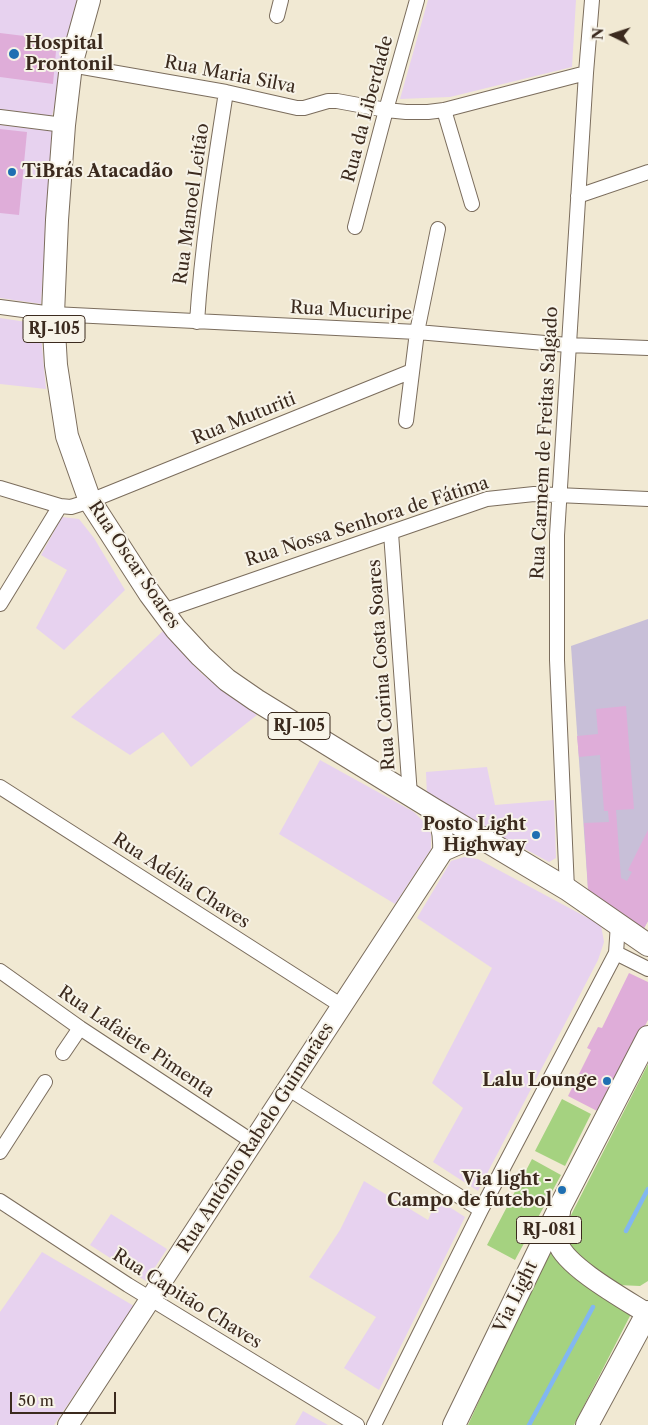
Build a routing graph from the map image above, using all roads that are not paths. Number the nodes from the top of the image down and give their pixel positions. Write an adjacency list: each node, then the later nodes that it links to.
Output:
1 (89, 0): 6 (main road, Rua Oscar Soares / RJ-105)
2 (281, 0): 5 (street)
3 (417, 0): 9 (street, Rua da Liberdade)
4 (592, 0): 7 (street, Rua Carmem de Freitas Salgado)
5 (277, 16)
6 (71, 65): 8 (street, Rua Maria Silva); 12 (main road, Rua Oscar Soares / RJ-105)
7 (586, 73): 10 (street, Rua Maria Silva); 14 (street, Rua Carmem de Freitas Salgado)
8 (226, 92): 9 (street, Rua Maria Silva); 20 (street, Rua Manoel Leitão)
9 (386, 110): 10 (street, Rua Maria Silva); 16 (street, Rua da Liberdade)
10 (444, 110): 15 (street)
11 (0, 117): 12 (street)
12 (64, 125): 19 (main road, Rua Oscar Soares / RJ-105)
13 (648, 172): 14 (street)
14 (578, 196): 22 (street, Rua Carmem de Freitas Salgado)
15 (472, 204)
16 (355, 227)
17 (438, 229): 21 (street)
18 (0, 307): 19 (street, Rua Mucuripe)
19 (53, 314): 20 (street, Rua Mucuripe); 29 (main road, Rua Oscar Soares / RJ-105)
20 (197, 322): 21 (street, Rua Mucuripe)
21 (417, 332): 22 (street, Rua Mucuripe); 24 (street)
22 (568, 345): 23 (street, Rua Mucuripe); 27 (street, Rua Carmem de Freitas Salgado)
23 (648, 348)
24 (412, 371): 25 (street); 29 (street, Rua Muturiti)
25 (406, 421)
26 (0, 488): 30 (street)
27 (559, 495): 28 (street, Rua Nossa Senhora de Fátima); 31 (street, Rua Nossa Senhora de Fátima); 39 (street, Rua Carmem de Freitas Salgado)
28 (648, 499)
29 (90, 501): 30 (street, Rua Muturiti); 33 (main road, Rua Oscar Soares / RJ-105)
30 (60, 506): 32 (street)
31 (391, 533): 33 (street, Rua Nossa Senhora de Fátima); 35 (street, Rua Corina Costa Soares)
32 (0, 604)
33 (163, 611): 35 (main road, Rua Oscar Soares / RJ-105)
34 (0, 787): 45 (street, Rua Adélia Chaves)
35 (410, 795): 36 (main road, Rua Oscar Soares / RJ-105)
36 (433, 809): 37 (main road, Rua Oscar Soares / RJ-105); 38 (main road)
37 (482, 838): 38 (main road); 39 (main road, Rua Oscar Soares / RJ-105)
38 (443, 851): 45 (main road, Rua Antônio Rabelo Guimarães)
39 (567, 889): 40 (main road, Rua Oscar Soares / RJ-105)
40 (618, 924): 41 (main road, Rua Oscar Soares / RJ-105); 42 (street)
41 (648, 945)
42 (616, 954): 43 (street); 55 (street)
43 (648, 969)
44 (0, 971): 46 (street, Rua Lafaiete Pimenta)
45 (342, 1006): 50 (main road, Rua Antônio Rabelo Guimarães)
46 (80, 1028): 48 (street); 51 (street, Rua Lafaiete Pimenta)
47 (648, 1037): 54 (main road, Via Light / RJ-081)
48 (63, 1053)
49 (45, 1082): 52 (street)
50 (289, 1089): 51 (main road, Rua Antônio Rabelo Guimarães); 55 (street)
51 (253, 1142): 56 (main road, Rua Antônio Rabelo Guimarães)
52 (0, 1152)
53 (0, 1201): 56 (street, Rua Capitão Chaves)
54 (561, 1205): 57 (main road); 61 (main road, Via Light / RJ-081)
55 (481, 1210): 60 (street)
56 (151, 1299): 58 (main road, Rua Antônio Rabelo Guimarães); 59 (street, Rua Capitão Chaves)
57 (648, 1313): 62 (main road)
58 (68, 1425)
59 (357, 1425)
60 (374, 1425)
61 (454, 1425)
62 (587, 1425)

